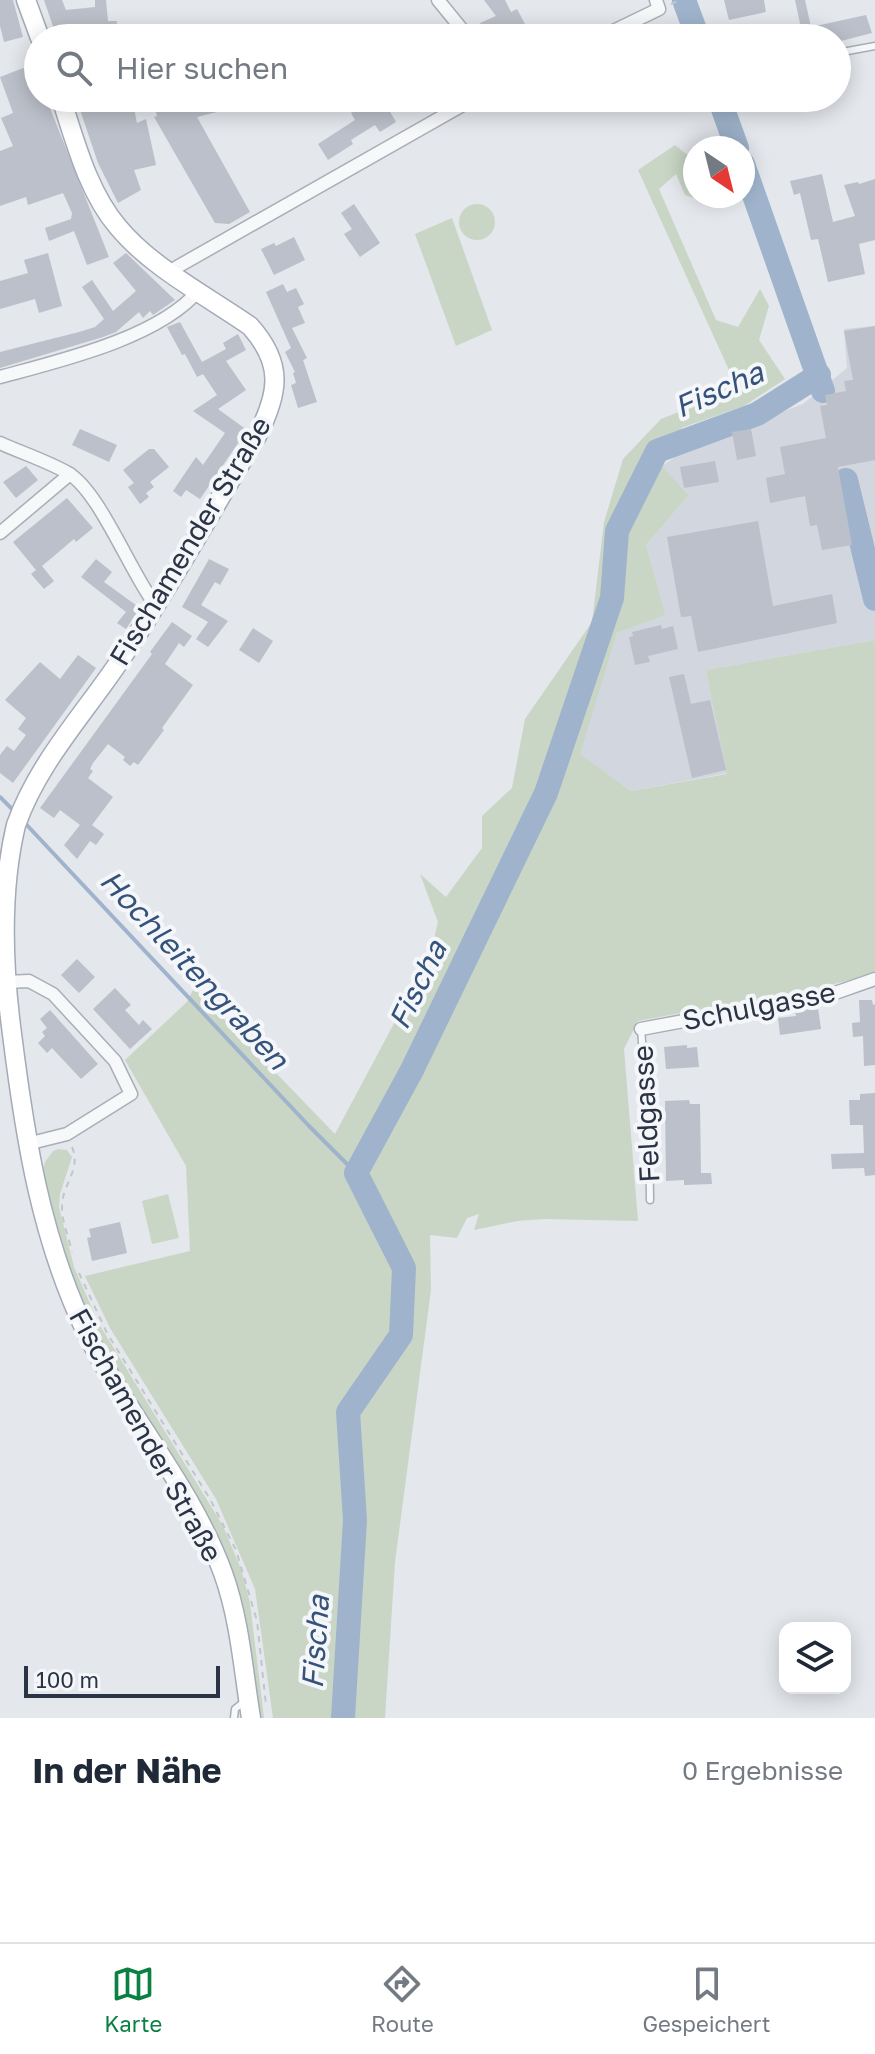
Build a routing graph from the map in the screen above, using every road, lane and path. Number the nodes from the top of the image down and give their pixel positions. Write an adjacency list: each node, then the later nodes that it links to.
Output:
1 (26, 0): 5 (main road)
2 (438, 0): 6 (street)
3 (680, 0): 4 (path)
4 (662, 5): 7 (street)
5 (35, 24)
6 (458, 24)
7 (626, 24)
8 (875, 46): 9 (lane)
9 (851, 50)
10 (66, 112): 12 (main road, Fischamender Straße)
11 (450, 112): 12 (street)
12 (170, 271): 13 (main road, Fischamender Straße)
13 (199, 290): 14 (street); 18 (main road, Fischamender Straße)
14 (0, 377)
15 (0, 443): 16 (street)
16 (70, 474): 17 (street); 18 (street)
17 (0, 533)
18 (156, 606): 20 (main road, Fischamender Straße)
19 (875, 979): 21 (street, Schulgasse)
20 (5, 982): 22 (street); 23 (main road, Fischamender Straße)
21 (641, 1029): 24 (lane, Feldgasse)
22 (67, 1134): 23 (street); 26 (path)
23 (27, 1144): 25 (main road, Fischamender Straße)
24 (650, 1200)
25 (248, 1699): 27 (lane); 28 (main road, Fischamender Straße)
26 (266, 1706)
27 (234, 1718)
28 (251, 1718)

